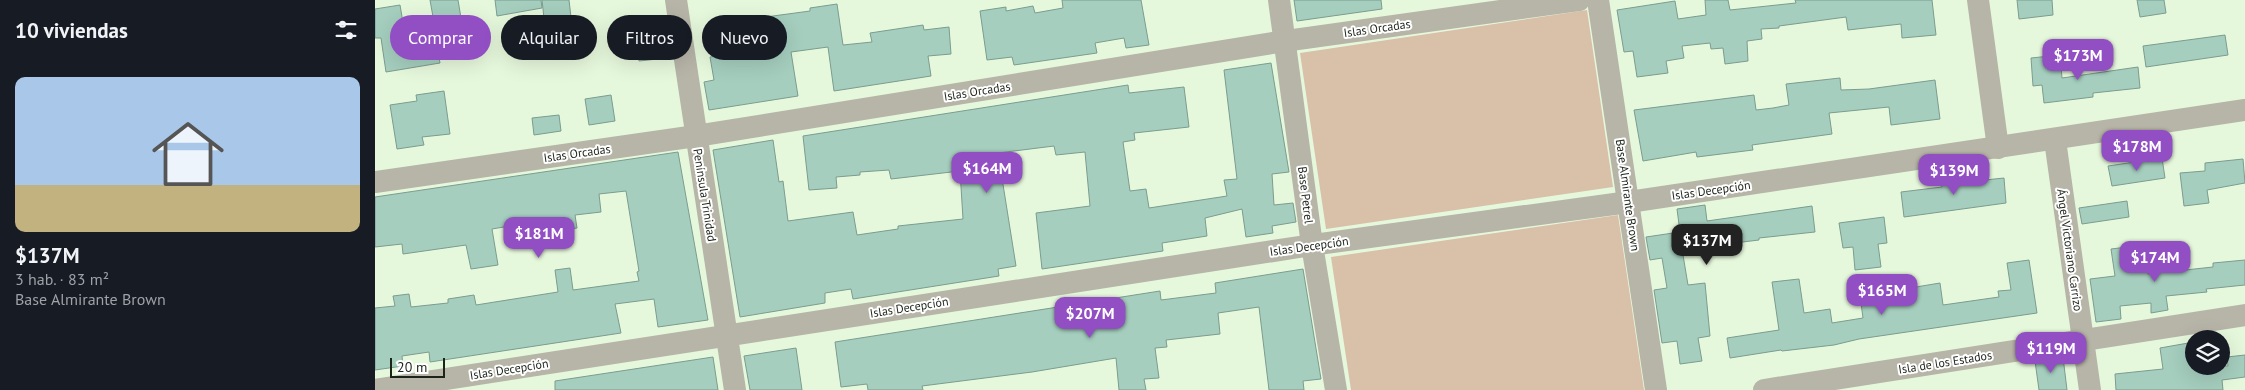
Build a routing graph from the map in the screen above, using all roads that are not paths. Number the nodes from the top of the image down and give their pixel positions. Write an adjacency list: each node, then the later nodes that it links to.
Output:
1 (676, 0): 9 (street, Península Trinidad)
2 (1279, 0): 7 (street, Base Petrel)
3 (1579, 0): 6 (street, Islas Orcadas)
4 (1598, 0): 13 (street, Base Almirante Brown)
5 (1978, 0): 11 (street)
6 (1487, 6): 7 (street, Islas Orcadas)
7 (1285, 41): 9 (street, Islas Orcadas); 14 (street, Base Petrel)
8 (2245, 110): 10 (street, Islas Decepción)
9 (696, 136): 12 (street, Islas Orcadas); 16 (street, Península Trinidad)
10 (2055, 140): 11 (street, Islas Decepción); 17 (street, Ángel Victoriano Carrizo)
11 (1998, 148): 13 (street, Islas Decepción)
12 (375, 182)
13 (1629, 202): 14 (street, Islas Decepción); 21 (street, Base Almirante Brown)
14 (1312, 245): 16 (street, Islas Decepción); 20 (street, Base Petrel)
15 (2245, 315): 17 (street, Isla de los Estados)
16 (727, 335): 18 (street, Islas Decepción); 19 (street, Península Trinidad)
17 (2083, 340): 22 (street, Isla de los Estados); 23 (street, Ángel Victoriano Carrizo)
18 (375, 390)
19 (735, 390)
20 (1336, 390)
21 (1656, 390)
22 (1764, 390)
23 (2090, 390)

